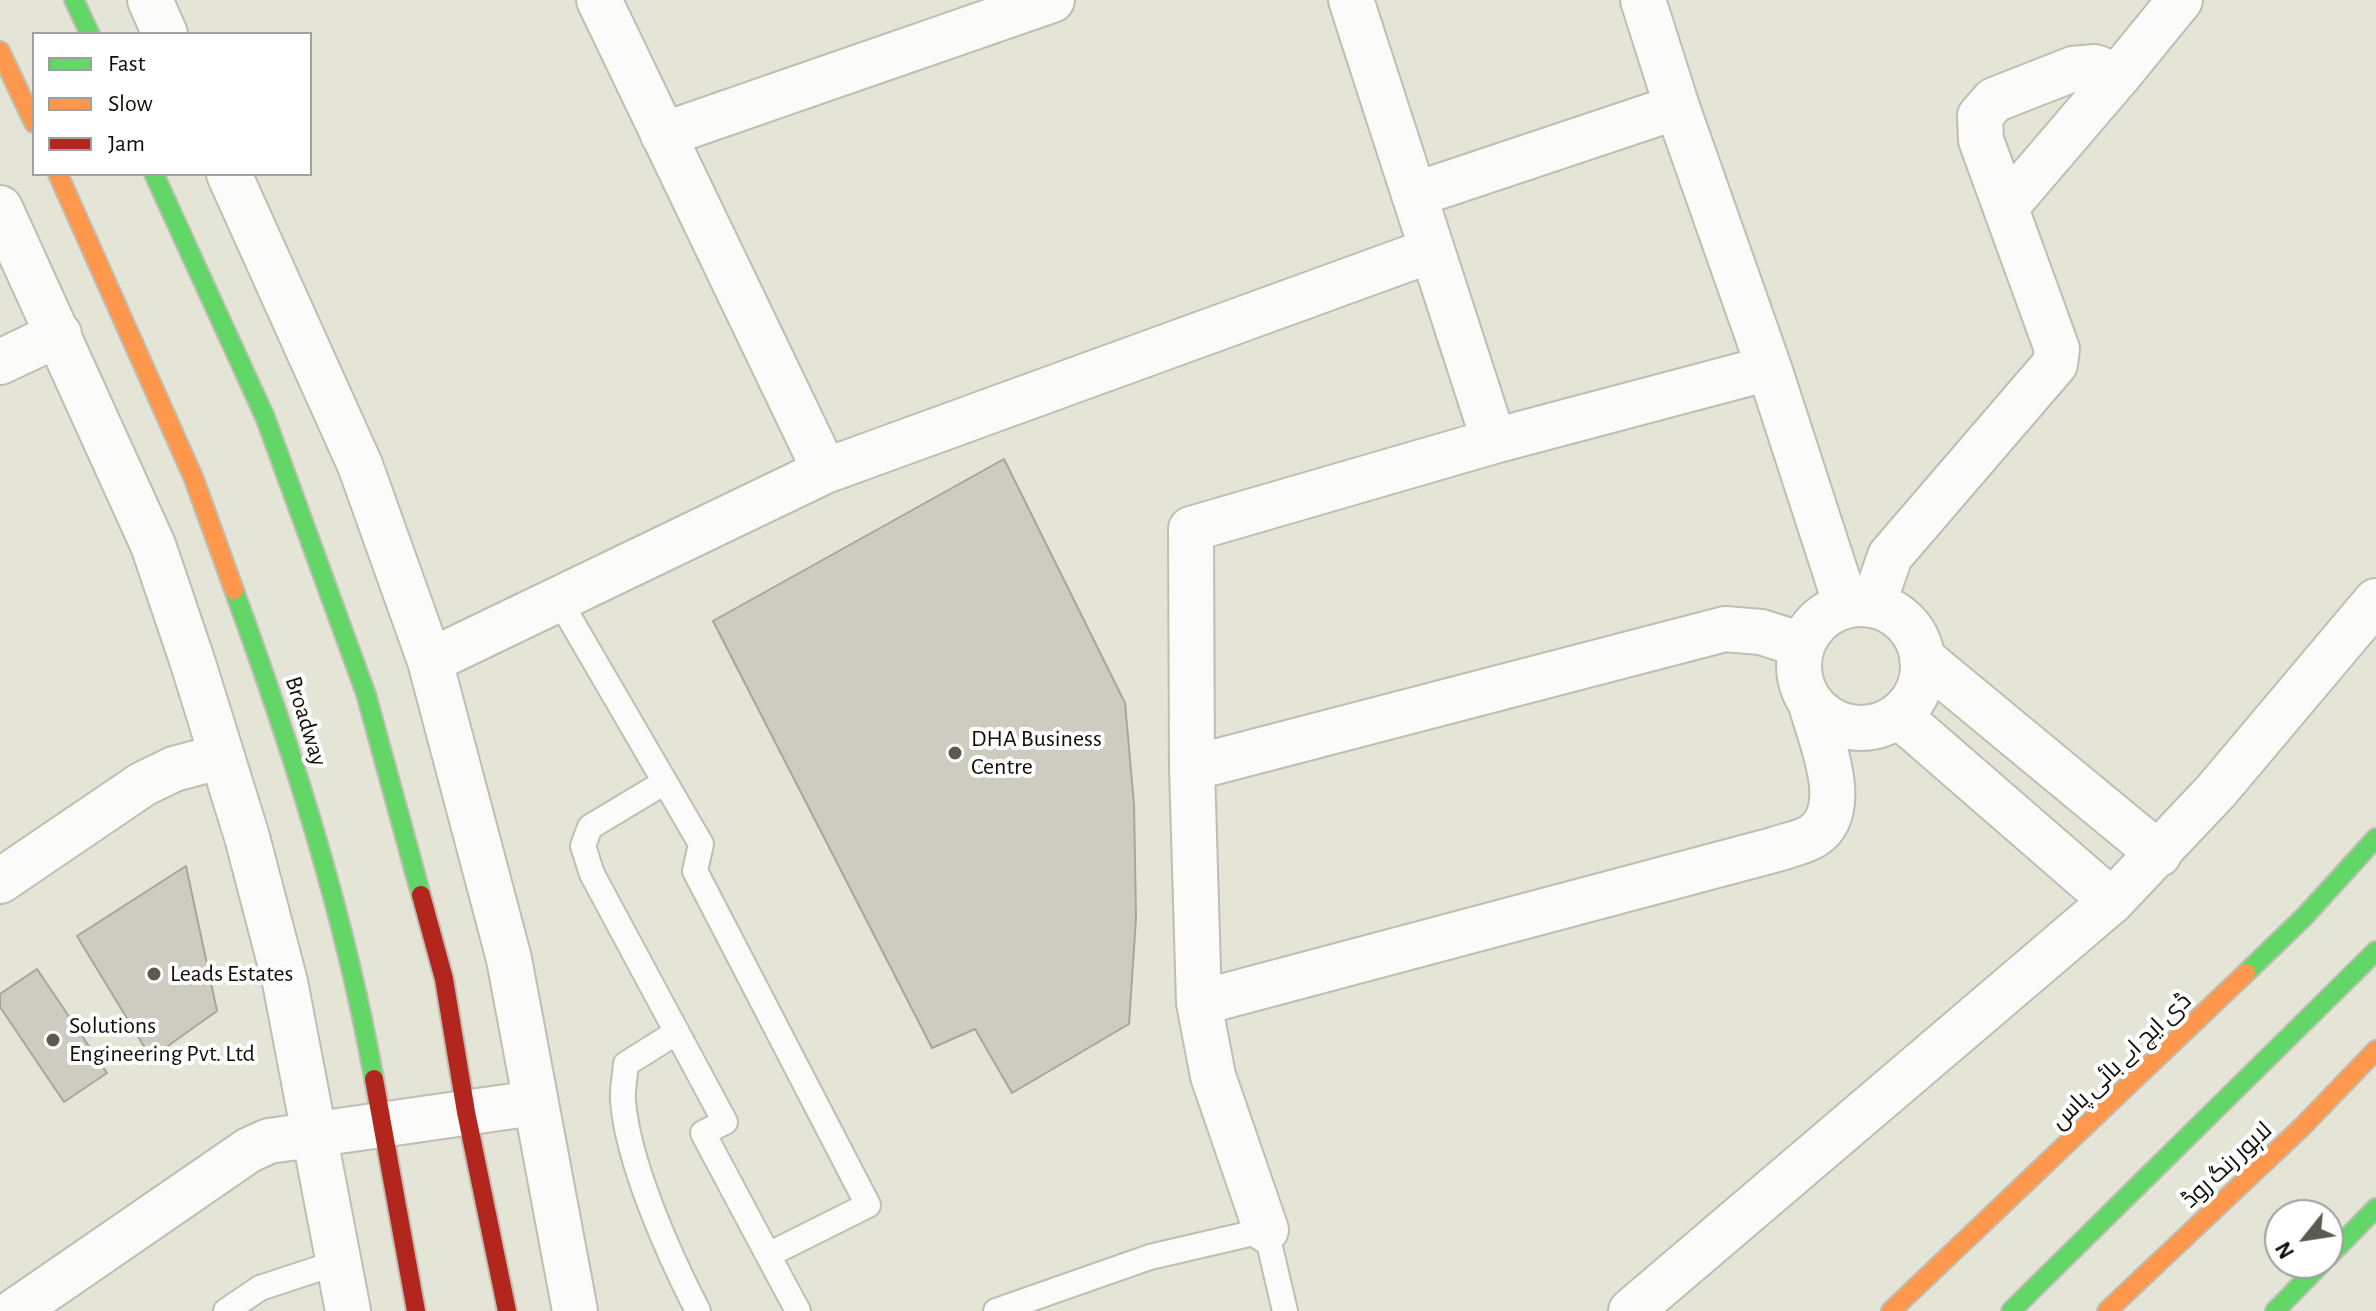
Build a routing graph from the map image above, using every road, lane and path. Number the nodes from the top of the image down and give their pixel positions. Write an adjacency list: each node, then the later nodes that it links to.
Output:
1 (74, 0): 8 (main road)
2 (150, 0): 9 (street)
3 (599, 0): 14 (street)
4 (1052, 0): 14 (street)
5 (1351, 0): 18 (street)
6 (1643, 0): 12 (street)
7 (2180, 0): 11 (street)
8 (89, 32)
9 (164, 32)
10 (0, 51): 13 (main road)
11 (2118, 76): 19 (street); 19 (street)
12 (1677, 107): 18 (street); 24 (street)
13 (32, 119)
14 (663, 135): 26 (street)
15 (59, 176): 48 (main road, Broadway)
16 (155, 176): 47 (main road)
17 (230, 176): 32 (street)
18 (1414, 195): 21 (street)
19 (2006, 207): 29 (street)
20 (0, 208): 22 (street)
21 (1432, 250): 25 (street); 26 (street)
22 (59, 334): 23 (street); 35 (street)
23 (0, 362)
24 (1769, 368): 25 (street); 29 (street)
25 (1494, 441): 36 (street)
26 (825, 471): 27 (street)
27 (559, 600): 32 (street); 37 (lane)
28 (2376, 601): 39 (street)
29 (1860, 605): 30 (street); 31 (street)
30 (1802, 645): 33 (street); 36 (street)
31 (1922, 658): 34 (street); 39 (street)
32 (430, 661): 46 (street)
33 (1811, 704): 34 (street); 43 (street)
34 (1899, 716): 41 (street)
35 (222, 756): 40 (street); 49 (street)
36 (1192, 768): 43 (street)
37 (665, 782): 44 (lane); 53 (lane)
38 (2376, 838): 67 (main road, ڈی ایچ اے بائی پاس)
39 (2159, 854): 41 (street)
40 (0, 881)
41 (2112, 901): 66 (street)
42 (2376, 951): 68 (main road)
43 (1199, 1003): 51 (street)
44 (677, 1032): 53 (lane); 62 (lane)
45 (2376, 1050): 69 (main road, لاہور رنگ روڈ)
46 (534, 1103): 47 (street); 61 (street)
47 (466, 1112): 48 (street); 60 (main road)
48 (381, 1123): 49 (street); 59 (main road, Broadway)
49 (315, 1132): 54 (street); 56 (street)
50 (2376, 1208): 52 (main road)
51 (1266, 1230): 64 (lane); 65 (lane)
52 (2344, 1241)
53 (768, 1255): 63 (lane)
54 (339, 1262): 57 (lane); 58 (street)
55 (2306, 1279): 70 (main road)
56 (15, 1311)
57 (226, 1311)
58 (348, 1311)
59 (416, 1311)
60 (507, 1311)
61 (575, 1311)
62 (698, 1311)
63 (798, 1311)
64 (996, 1311)
65 (1285, 1311)
66 (1631, 1311)
67 (1891, 1311)
68 (2011, 1311)
69 (2107, 1311)
70 (2275, 1311)

